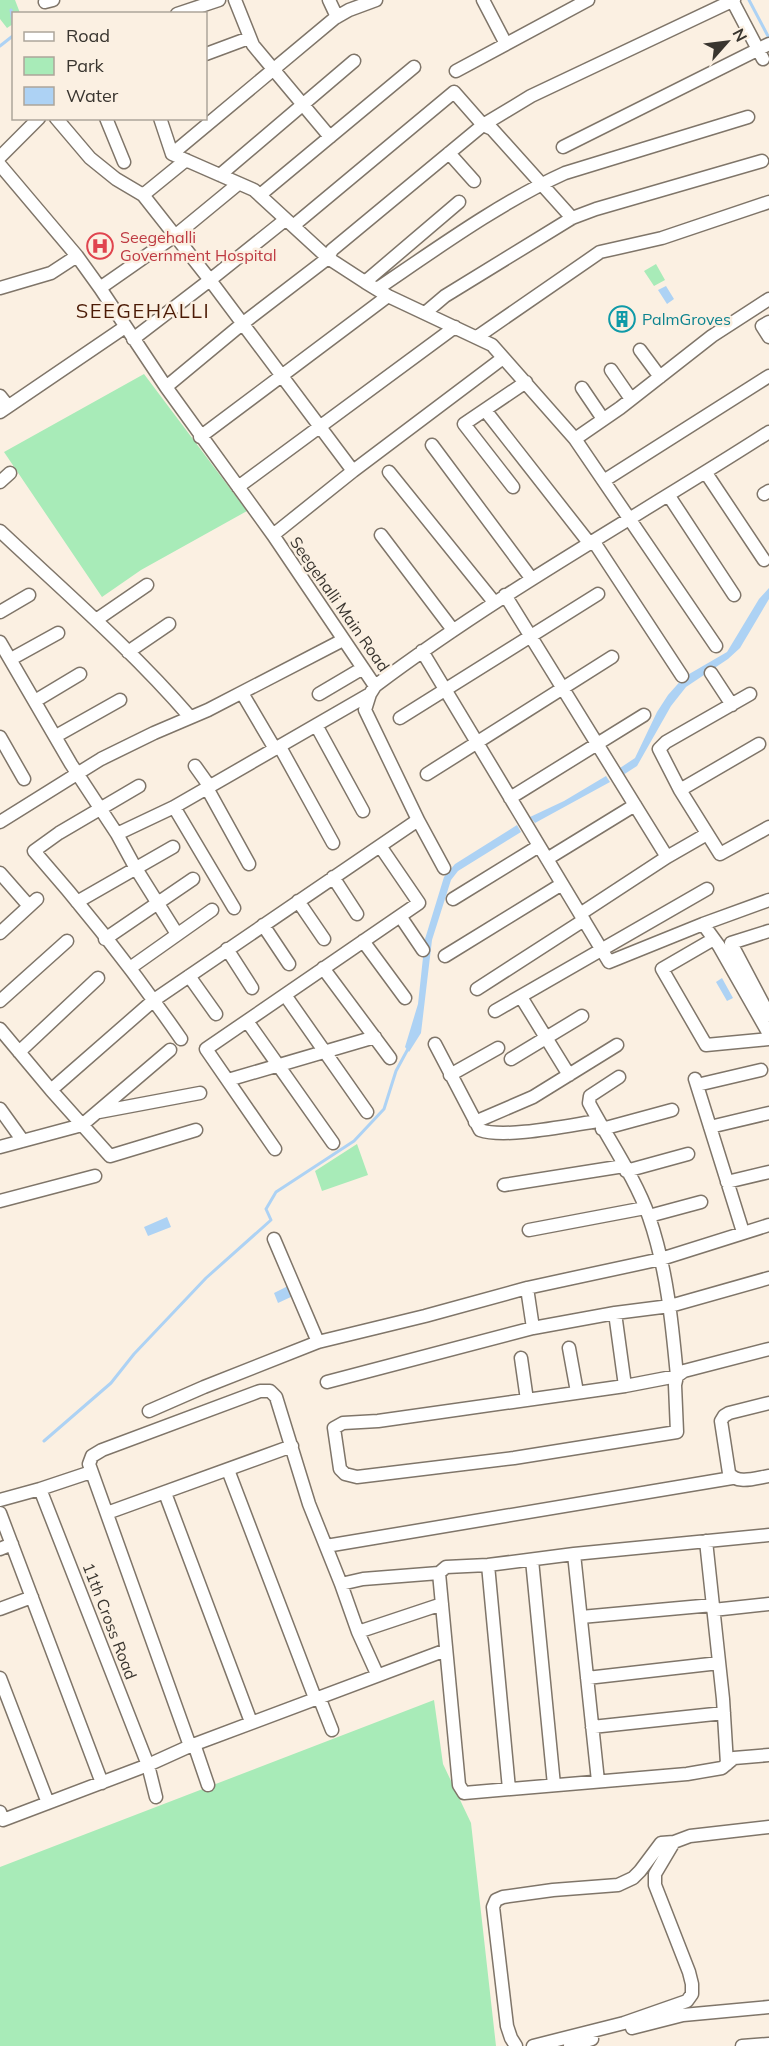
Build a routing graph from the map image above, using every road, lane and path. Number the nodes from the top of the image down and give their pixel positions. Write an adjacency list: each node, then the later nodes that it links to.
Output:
1 (219, 0): 8 (street)
2 (235, 0): 10 (street)
3 (329, 0): 9 (street)
4 (376, 0): 9 (street)
5 (483, 0): 11 (street)
6 (588, 0): 11 (street)
7 (733, 0): 12 (street); 24 (street)
8 (183, 12)
9 (337, 17): 16 (street)
10 (249, 38): 13 (street); 16 (street)
11 (506, 44): 17 (street)
12 (764, 51): 26 (street)
13 (207, 54)
14 (354, 61): 18 (street)
15 (414, 67): 25 (street)
16 (274, 69): 18 (street); 28 (street)
17 (456, 71)
18 (304, 105): 25 (street); 34 (street)
19 (748, 117): 37 (street)
20 (37, 120): 29 (street)
21 (58, 120): 38 (street)
22 (107, 120): 32 (street)
23 (161, 120): 28 (street)
24 (483, 125): 27 (street); 37 (street); 43 (street)
25 (330, 137): 39 (street)
26 (563, 147)
27 (449, 153): 35 (street); 46 (street)
28 (172, 154): 30 (street)
29 (0, 157)
30 (186, 160): 34 (street); 38 (street)
31 (762, 160): 42 (street)
32 (124, 162)
33 (0, 165): 45 (street, Seegehalli Main Road)
34 (220, 175): 36 (street)
35 (474, 181)
36 (238, 183): 39 (street); 44 (street)
37 (541, 184): 42 (street); 51 (street)
38 (144, 195): 44 (street)
39 (260, 195): 43 (street)
40 (459, 202): 48 (street)
41 (769, 202): 59 (street)
42 (572, 218): 53 (street)
43 (289, 223): 46 (street); 47 (street)
44 (176, 235): 47 (street); 50 (street)
45 (77, 256): 49 (street); 50 (street, Seegehalli Main Road)
46 (328, 258): 48 (street); 55 (street)
47 (210, 280): 55 (street); 60 (street)
48 (366, 282): 51 (street)
49 (0, 288)
50 (100, 288): 56 (street, Seegehalli Main Road)
51 (383, 293): 53 (street); 64 (street)
52 (769, 299): 66 (street)
53 (425, 313): 57 (street)
54 (769, 322): 58 (street)
55 (242, 324): 64 (street); 68 (street)
56 (125, 327): 60 (street, Seegehalli Main Road); 71 (street)
57 (455, 327): 59 (street); 74 (street)
58 (769, 336)
59 (477, 337): 62 (street)
60 (133, 339): 68 (street, Seegehalli Main Road)
61 (640, 350): 66 (street)
62 (503, 358): 67 (street); 79 (street)
63 (611, 370): 70 (street)
64 (283, 376): 74 (street); 76 (street)
65 (769, 376): 83 (street)
66 (660, 377): 70 (street)
67 (526, 382): 72 (street); 77 (street)
68 (166, 387): 76 (street, Seegehalli Main Road)
69 (582, 388): 73 (street)
70 (631, 399): 73 (street)
71 (3, 404)
72 (485, 410): 86 (street); 92 (street)
73 (603, 419): 77 (street)
74 (321, 427): 79 (street); 85 (street)
75 (769, 432): 81 (street, Seegehalli Main Road)
76 (200, 437): 85 (street, Seegehalli Main Road)
77 (575, 438): 83 (street)
78 (432, 445): 94 (street)
79 (353, 471): 91 (street)
80 (389, 472): 100 (street)
81 (706, 472): 87 (street, Seegehalli Main Road); 93 (street)
82 (10, 473): 84 (street)
83 (605, 480): 88 (street)
84 (0, 482)
85 (238, 487): 91 (street, Seegehalli Main Road)
86 (513, 487)
87 (669, 496): 88 (street, Seegehalli Main Road); 99 (street)
88 (631, 518): 92 (street, Seegehalli Main Road); 109 (street)
89 (0, 531): 102 (street)
90 (381, 535): 104 (street)
91 (273, 536): 107 (street, Seegehalli Main Road)
92 (592, 543): 94 (street, Seegehalli Main Road); 117 (street)
93 (764, 560)
94 (531, 578): 98 (street, Seegehalli Main Road)
95 (147, 585): 102 (street)
96 (598, 594): 106 (street)
97 (28, 595): 101 (street)
98 (505, 595): 100 (street, Seegehalli Main Road); 106 (street)
99 (734, 595)
100 (494, 602): 104 (street, Seegehalli Main Road)
101 (0, 612)
102 (96, 620): 111 (street)
103 (169, 624): 111 (street)
104 (453, 630): 110 (street, Seegehalli Main Road)
105 (58, 633): 113 (street)
106 (532, 636): 118 (street); 120 (street)
107 (343, 640): 114 (street, Seegehalli Main Road); 121 (street)
108 (0, 642): 113 (street)
109 (717, 646)
110 (422, 651): 119 (street, Seegehalli Main Road); 120 (street)
111 (128, 652): 128 (street)
112 (612, 657): 118 (street)
113 (11, 659): 125 (street)
114 (363, 668): 119 (street, Seegehalli Main Road); 122 (street)
115 (711, 673): 126 (street)
116 (80, 674): 125 (street)
117 (682, 676)
118 (562, 688): 133 (street); 134 (street)
119 (372, 690): 130 (street); 150 (street)
120 (446, 691): 129 (street); 133 (street)
121 (242, 693): 128 (street); 136 (street)
122 (319, 694)
123 (750, 694): 126 (street)
124 (120, 700): 131 (street)
125 (35, 701): 131 (street)
126 (732, 705): 144 (street)
127 (644, 715): 134 (street)
128 (190, 717): 139 (street)
129 (400, 718)
130 (316, 725): 136 (street); 149 (street)
131 (56, 736): 139 (street)
132 (0, 737): 137 (street)
133 (477, 742): 140 (street); 145 (street)
134 (598, 744): 145 (street); 146 (street)
135 (759, 744): 144 (street)
136 (277, 748): 143 (street); 155 (street)
137 (5, 756): 141 (street)
138 (195, 765): 143 (street)
139 (77, 773): 148 (street); 151 (street)
140 (427, 774)
141 (24, 779)
142 (139, 786): 148 (street)
143 (208, 788): 147 (street); 161 (street)
144 (680, 790): 154 (street)
145 (510, 798): 157 (street)
146 (635, 805): 159 (street); 160 (street)
147 (174, 807): 153 (street); 174 (street)
148 (101, 810): 153 (street); 172 (street)
149 (363, 811)
150 (418, 820): 156 (street); 163 (street)
151 (0, 822)
152 (769, 827): 154 (street)
153 (117, 834): 162 (street)
154 (707, 834): 159 (street)
155 (333, 843)
156 (380, 846): 165 (street); 177 (street)
157 (539, 846): 160 (street); 169 (street)
158 (173, 847): 162 (street)
159 (667, 857): 178 (street)
160 (547, 859): 167 (street)
161 (249, 864)
162 (135, 867): 172 (street); 173 (street)
163 (444, 868)
164 (0, 873): 181 (street)
165 (333, 877): 171 (street); 176 (street)
166 (193, 879): 173 (street)
167 (562, 885): 178 (street); 192 (street)
168 (707, 889): 191 (street)
169 (453, 898)
170 (769, 900): 179 (street)
171 (298, 901): 180 (street); 185 (street)
172 (77, 902): 184 (street)
173 (157, 902): 183 (street); 184 (street)
174 (234, 909)
175 (212, 910): 183 (street)
176 (357, 914)
177 (400, 916): 188 (street); 190 (street)
178 (582, 917): 191 (street); 199 (street)
179 (703, 924): 186 (street); 191 (street)
180 (263, 925): 189 (street); 193 (street)
181 (1, 929)
182 (769, 931): 207 (street)
183 (177, 934): 194 (street)
184 (105, 939): 194 (street)
185 (324, 939)
186 (712, 940): 211 (street); 215 (street)
187 (67, 941): 204 (street)
188 (363, 941): 195 (street); 202 (street)
189 (227, 950): 196 (street); 198 (street)
190 (423, 950)
191 (602, 951): 201 (street)
192 (445, 956)
193 (289, 964)
194 (130, 968): 203 (street)
195 (323, 968): 200 (street); 212 (street)
196 (189, 976): 203 (street); 206 (street)
197 (98, 978): 220 (street)
198 (252, 988)
199 (477, 989)
200 (285, 995): 209 (street); 221 (street)
201 (521, 997): 205 (street); 213 (street)
202 (405, 998)
203 (154, 1000): 214 (street); 230 (street)
204 (0, 1001)
205 (495, 1011)
206 (216, 1014)
207 (769, 1015)
208 (582, 1016): 213 (street)
209 (247, 1021): 224 (street); 229 (street)
210 (0, 1029): 220 (street)
211 (769, 1034)
212 (375, 1037): 221 (street); 222 (street)
213 (546, 1038): 223 (street); 227 (street)
214 (181, 1039)
215 (769, 1039)
216 (435, 1044): 226 (street)
217 (617, 1046): 227 (street)
218 (498, 1048): 226 (street)
219 (170, 1050): 234 (street)
220 (19, 1052): 230 (street)
221 (324, 1053): 224 (street); 235 (street)
222 (390, 1058)
223 (511, 1059)
224 (279, 1066): 229 (street); 243 (street)
225 (761, 1070): 240 (street)
226 (450, 1075): 237 (street)
227 (569, 1075): 237 (street)
228 (619, 1077): 239 (street)
229 (228, 1080): 245 (street)
230 (51, 1090): 238 (street)
231 (200, 1093): 234 (street)
232 (0, 1109): 242 (street)
233 (672, 1110): 239 (street)
234 (98, 1112): 238 (street)
235 (367, 1112)
236 (769, 1113): 240 (street)
237 (475, 1122): 239 (street)
238 (82, 1125): 241 (street); 242 (street)
239 (600, 1125): 247 (street)
240 (710, 1127): 250 (street)
241 (196, 1130)
242 (23, 1141): 244 (street)
243 (333, 1143)
244 (0, 1147)
245 (275, 1149)
246 (688, 1154): 247 (street)
247 (625, 1168): 251 (street); 254 (street)
248 (769, 1172): 250 (street)
249 (95, 1176): 252 (street)
250 (727, 1182): 257 (street)
251 (504, 1185)
252 (0, 1200)
253 (701, 1202): 254 (street)
254 (647, 1212): 256 (street); 259 (street)
255 (769, 1225): 257 (street)
256 (530, 1230)
257 (743, 1232): 259 (street)
258 (274, 1239): 265 (street)
259 (661, 1259): 261 (street); 262 (street)
260 (769, 1278): 262 (street)
261 (527, 1288): 264 (street); 265 (street)
262 (670, 1306): 263 (street); 269 (street)
263 (615, 1313): 264 (street); 271 (street)
264 (533, 1328): 270 (street)
265 (318, 1342): 275 (street)
266 (569, 1348): 272 (street)
267 (769, 1349): 269 (street)
268 (521, 1358): 273 (street)
269 (677, 1376): 271 (street); 273 (street)
270 (327, 1382)
271 (625, 1386): 272 (street)
272 (578, 1392): 273 (street)
273 (527, 1400)
274 (769, 1403): 280 (street)
275 (149, 1411)
276 (292, 1446): 277 (street); 278 (street); 288 (street)
277 (228, 1470): 282 (street); 307 (street)
278 (91, 1472): 281 (street); 285 (street)
279 (769, 1476): 280 (street)
280 (732, 1478): 288 (street)
281 (40, 1490): 283 (street); 315 (street, 11th Cross Road)
282 (165, 1493): 285 (street); 309 (street)
283 (0, 1500)
284 (0, 1514): 289 (street)
285 (107, 1514): 312 (street)
286 (769, 1536): 287 (street)
287 (706, 1541): 290 (street); 298 (street)
288 (326, 1546): 294 (street)
289 (6, 1547): 295 (street)
290 (574, 1554): 291 (street); 300 (street)
291 (532, 1560): 292 (street); 319 (street)
292 (488, 1565): 293 (street); 320 (street)
293 (439, 1573): 294 (street); 296 (street)
294 (341, 1584): 301 (street)
295 (32, 1597): 299 (street); 317 (street)
296 (442, 1604): 301 (street); 302 (street)
297 (769, 1604): 298 (street)
298 (713, 1608): 300 (street); 303 (street)
299 (0, 1609)
300 (581, 1617): 306 (street)
301 (358, 1632): 304 (street)
302 (446, 1650): 304 (street); 320 (street)
303 (719, 1664): 306 (street); 308 (street)
304 (377, 1674): 307 (street)
305 (0, 1678): 322 (street)
306 (587, 1678): 310 (street)
307 (317, 1697): 309 (street); 311 (street)
308 (724, 1713): 310 (street); 314 (street)
309 (251, 1722): 312 (street)
310 (592, 1727): 316 (street)
311 (332, 1730)
312 (192, 1745): 315 (street); 318 (street)
313 (769, 1755): 314 (street)
314 (727, 1764): 316 (street)
315 (148, 1765): 317 (street); 321 (street, 11th Cross Road)
316 (598, 1781): 319 (street)
317 (102, 1783): 322 (street)
318 (208, 1785)
319 (554, 1785): 320 (street)
320 (509, 1789)
321 (156, 1797)
322 (48, 1803): 323 (street)
323 (2, 1816)
324 (769, 1827): 325 (street)
325 (674, 1842): 328 (street); 329 (street)
326 (769, 2007): 330 (street)
327 (769, 2044): 331 (street)
328 (516, 2046)
329 (533, 2046)
330 (570, 2046)
331 (742, 2046)

